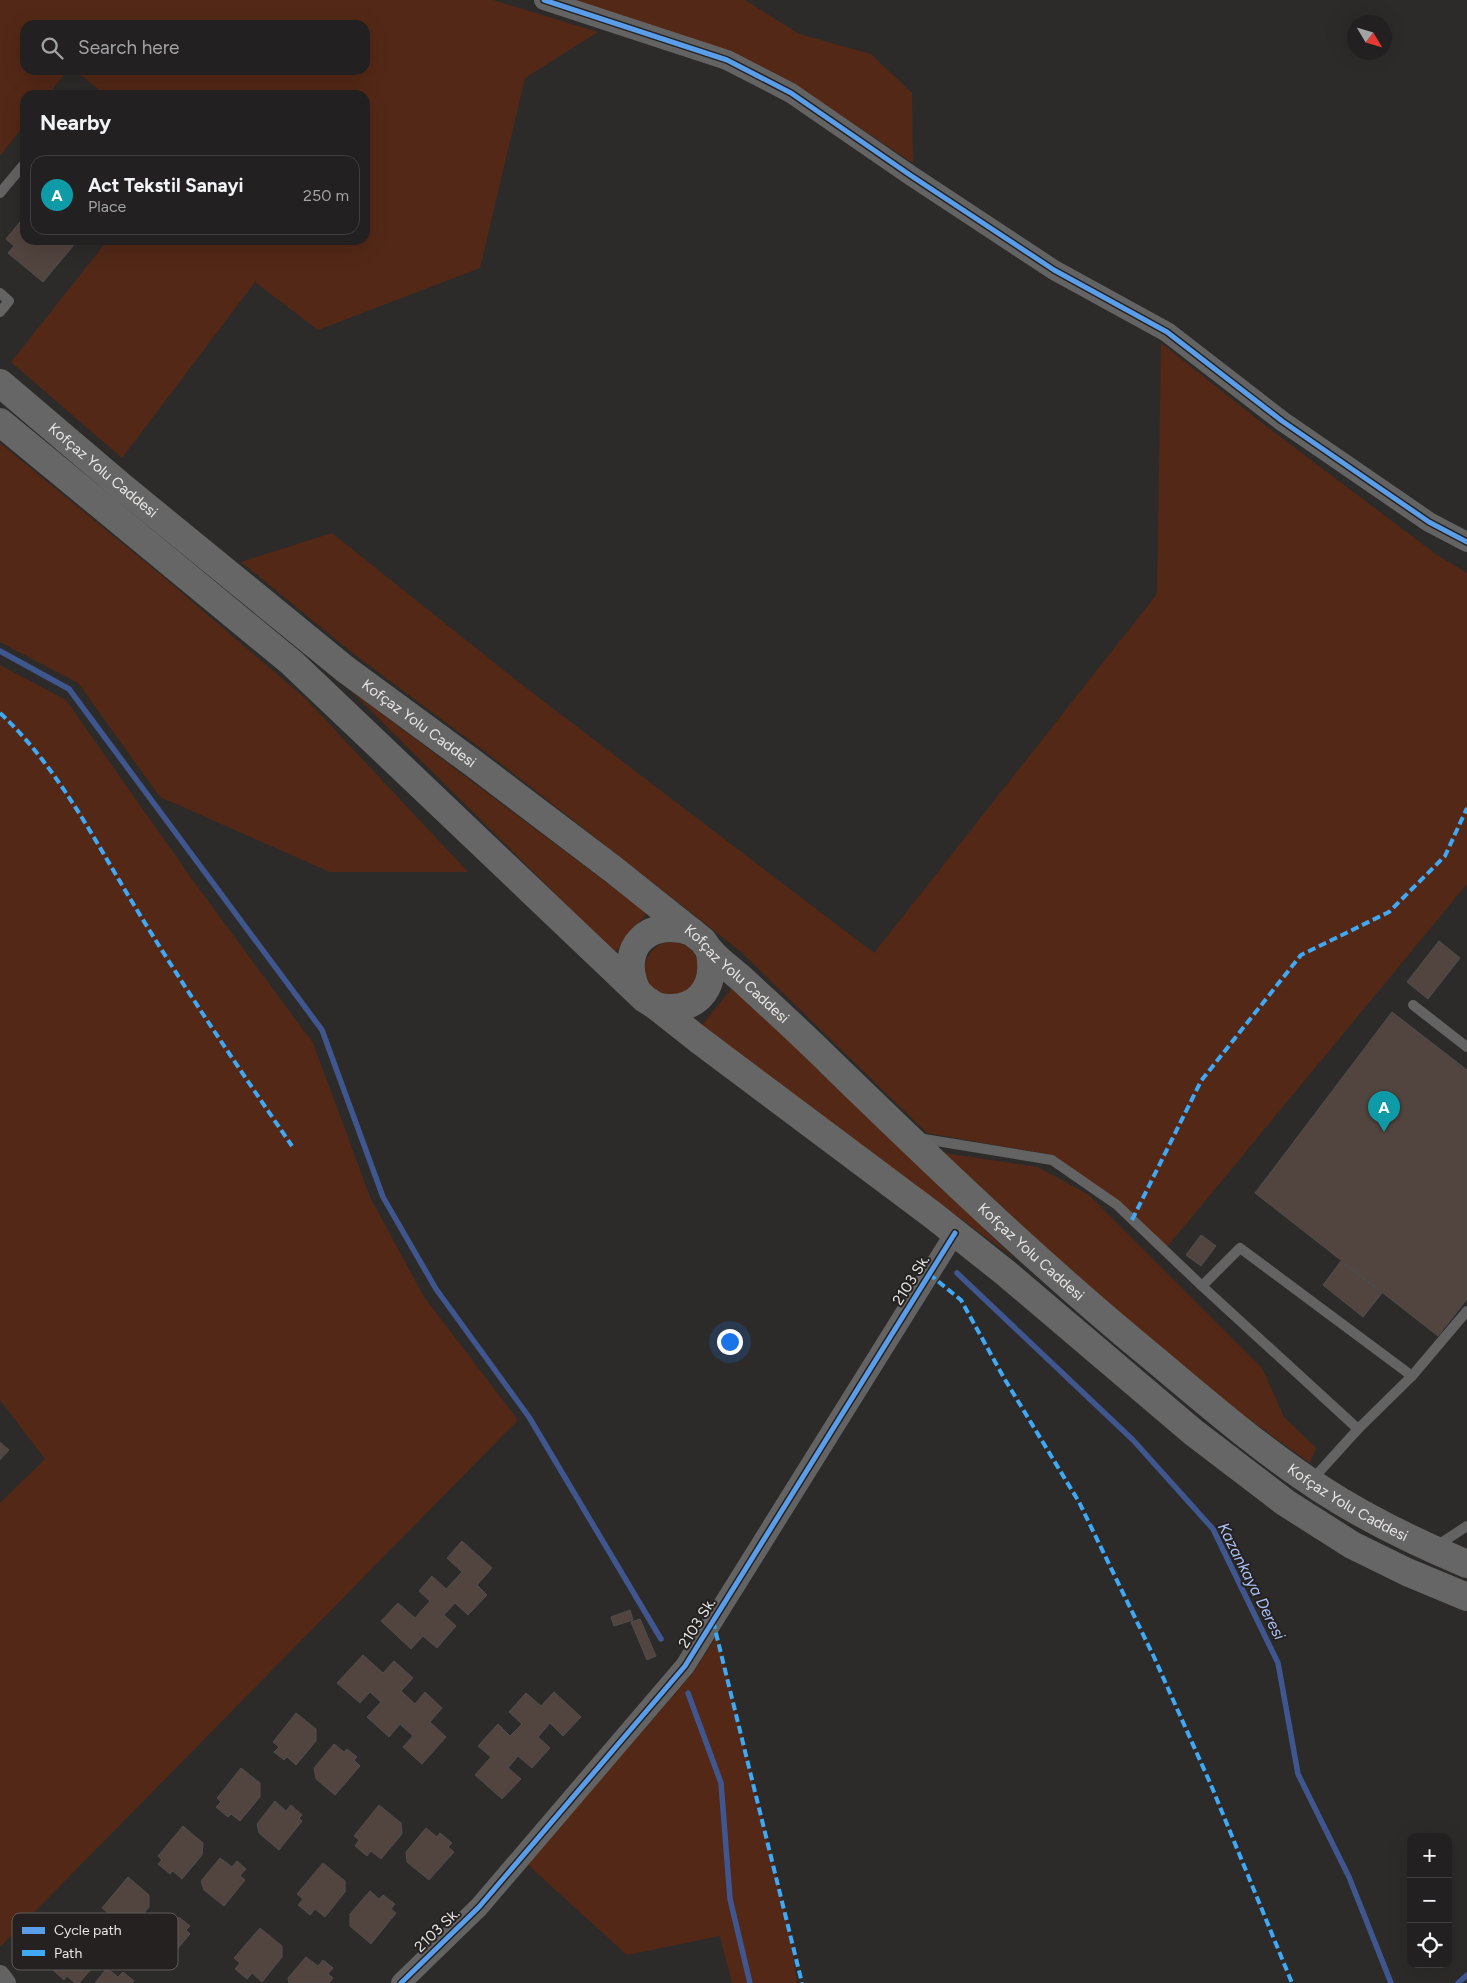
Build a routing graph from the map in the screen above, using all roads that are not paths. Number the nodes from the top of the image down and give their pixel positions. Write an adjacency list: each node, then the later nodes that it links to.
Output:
1 (544, 0): 8 (street)
2 (20, 169): 3 (lane)
3 (0, 193)
4 (0, 293): 5 (lane)
5 (0, 312)
6 (0, 383): 9 (main road, Kofçaz Yolu Caddesi)
7 (0, 422): 11 (main road, Kofçaz Yolu Caddesi)
8 (1467, 542)
9 (692, 932): 10 (main road, Kofçaz Yolu Caddesi); 11 (main road)
10 (710, 953): 11 (main road); 14 (main road, Kofçaz Yolu Caddesi)
11 (646, 998): 15 (main road, Kofçaz Yolu Caddesi)
12 (1413, 1006): 13 (lane)
13 (1467, 1047)
14 (907, 1137): 16 (lane); 20 (main road, Kofçaz Yolu Caddesi)
15 (955, 1233): 24 (main road, Kofçaz Yolu Caddesi); 27 (street, 2103 Sk.)
16 (1202, 1286): 18 (lane); 19 (lane)
17 (1467, 1311): 18 (lane)
18 (1412, 1376): 19 (lane)
19 (1358, 1429): 20 (lane)
20 (1310, 1482): 22 (main road, Kofçaz Yolu Caddesi)
21 (1467, 1526): 22 (lane)
22 (1432, 1549): 23 (main road, Kofçaz Yolu Caddesi)
23 (1467, 1564)
24 (1467, 1597)
25 (0, 1975): 26 (street)
26 (6, 1983)
27 (401, 1983)

